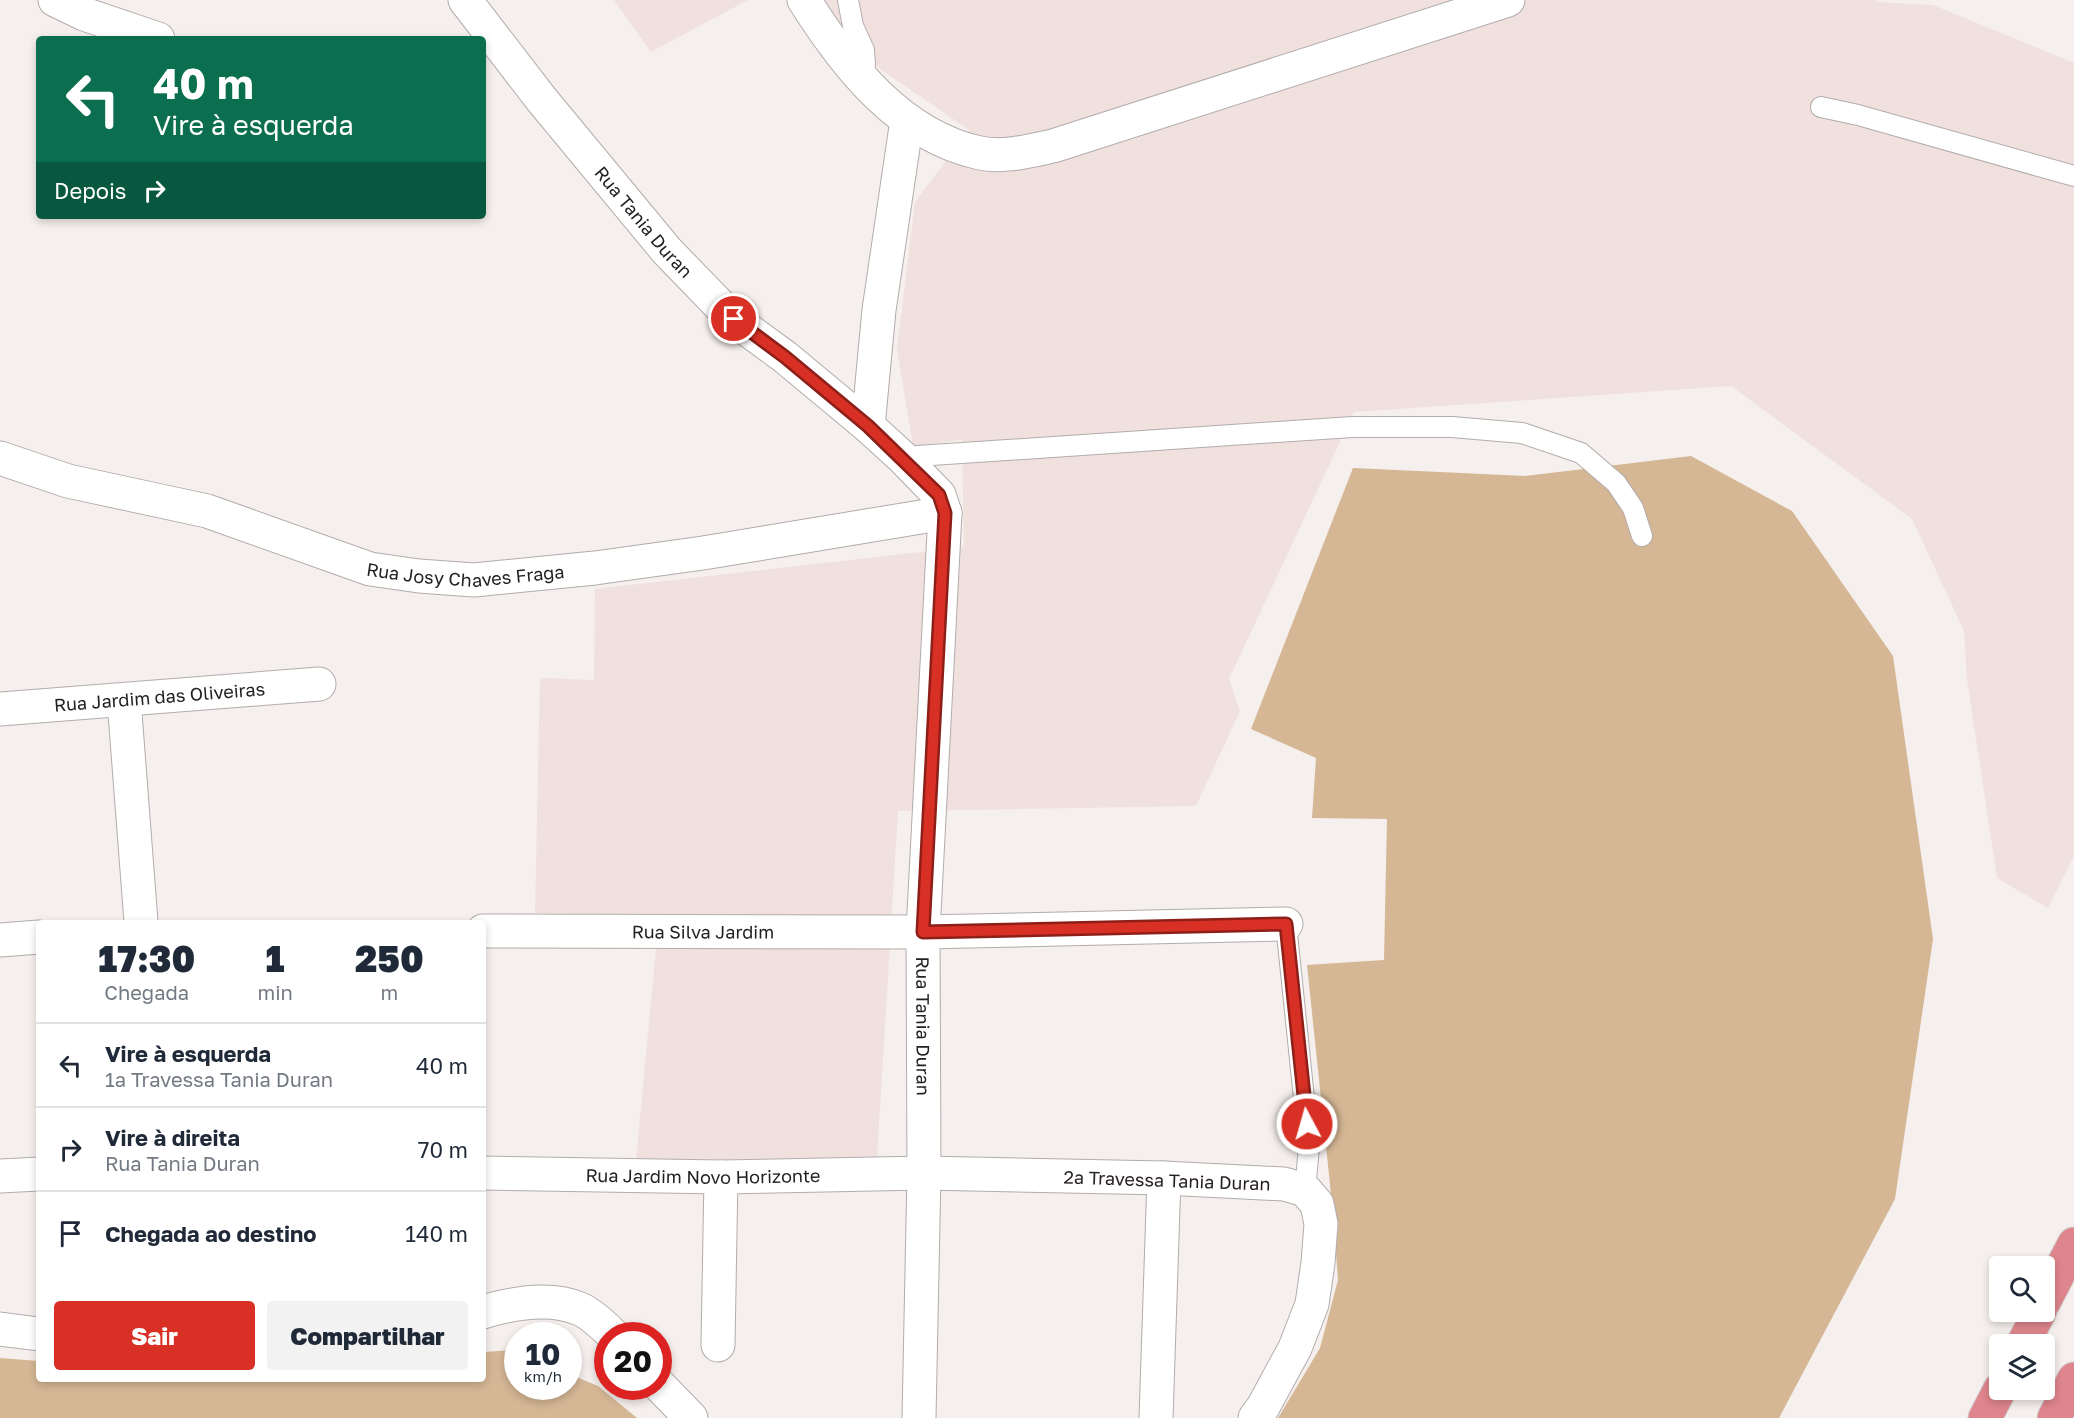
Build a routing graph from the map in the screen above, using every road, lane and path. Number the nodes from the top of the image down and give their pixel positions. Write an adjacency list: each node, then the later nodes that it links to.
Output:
1 (55, 0): 6 (street)
2 (465, 0): 11 (street, Rua Tania Duran)
3 (804, 0): 7 (street)
4 (848, 0): 7 (lane)
5 (1508, 0): 9 (street)
6 (149, 36)
7 (863, 81): 9 (street)
8 (1821, 106): 10 (lane)
9 (907, 120): 11 (street)
10 (2074, 176)
11 (868, 426): 12 (street, Rua Tania Duran)
12 (902, 457): 14 (street, Rua Tania Duran); 15 (lane)
13 (0, 458): 14 (street, Rua Josy Chaves Fraga)
14 (945, 513): 22 (street, Rua Tania Duran)
15 (1642, 536)
16 (319, 684): 17 (street, Rua Jardim das Oliveiras)
17 (124, 700): 18 (street, Rua Jardim das Oliveiras); 19 (street)
18 (0, 709)
19 (141, 920)
20 (1286, 924): 22 (street, Rua Silva Jardim); 31 (lane)
21 (486, 931): 22 (street, Rua Silva Jardim)
22 (923, 932): 26 (street, Rua Tania Duran)
23 (36, 937): 24 (street)
24 (0, 940)
25 (486, 1173): 29 (street, Rua Jardim Novo Horizonte)
26 (924, 1173): 29 (street, Rua Jardim Novo Horizonte); 30 (street, 2ª Travessa Tania Duran); 43 (street, Rua Tania Duran)
27 (36, 1174): 28 (street)
28 (0, 1176)
29 (721, 1177): 38 (street)
30 (1164, 1178): 31 (street, 2ª Travessa Tania Duran); 44 (street)
31 (1305, 1190): 45 (street)
32 (2074, 1244): 33 (highway)
33 (2055, 1281)
34 (486, 1311): 35 (street)
35 (597, 1322)
36 (0, 1329): 37 (street)
37 (36, 1334)
38 (718, 1345)
39 (2074, 1379): 47 (highway)
40 (672, 1398): 42 (street)
41 (1994, 1400): 46 (highway)
42 (691, 1418)
43 (919, 1418)
44 (1156, 1418)
45 (1255, 1418)
46 (1985, 1418)
47 (2054, 1418)

